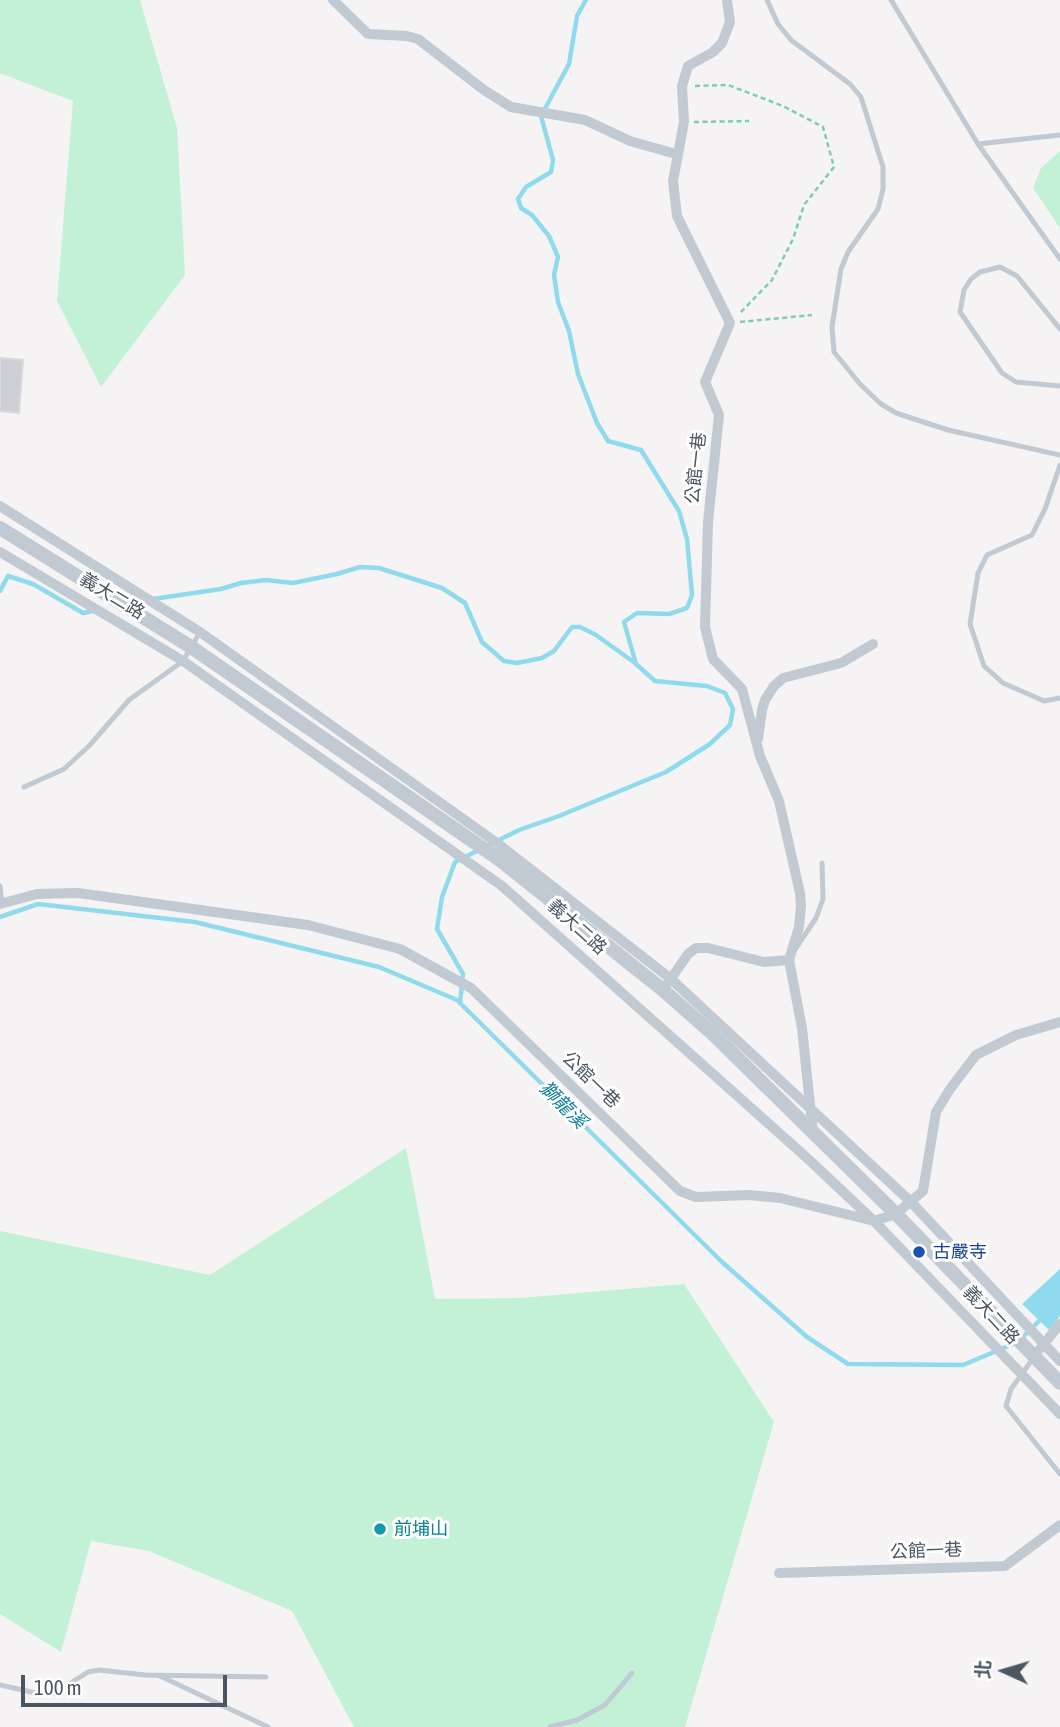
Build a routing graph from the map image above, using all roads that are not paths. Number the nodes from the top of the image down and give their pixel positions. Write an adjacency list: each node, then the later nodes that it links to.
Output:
1 (333, 0): 7 (street)
2 (727, 0): 7 (street)
3 (767, 0): 11 (lane)
4 (891, 0): 6 (lane)
5 (1060, 135): 6 (lane)
6 (978, 144): 8 (lane)
7 (676, 154): 21 (street, 公館一巷)
8 (1060, 259)
9 (1060, 329): 10 (lane)
10 (1060, 386)
11 (1060, 455)
12 (1060, 465): 20 (lane)
13 (0, 506): 16 (street, 義大二路)
14 (0, 528): 18 (street, 義大二路)
15 (0, 552): 19 (street, 義大二路)
16 (200, 632): 18 (lane); 27 (street, 義大二路)
17 (873, 644): 21 (street)
18 (191, 647): 19 (lane); 27 (street, 義大二路)
19 (183, 660): 22 (lane); 33 (street, 義大二路)
20 (1060, 698)
21 (760, 756): 26 (street, 公館一巷)
22 (24, 787)
23 (822, 863): 26 (lane)
24 (0, 886): 25 (lane)
25 (1, 904): 33 (street, 公館一巷)
26 (789, 960): 27 (street); 29 (street, 公館一巷)
27 (667, 984): 29 (street, 義大二路); 30 (street, 義大二路)
28 (1060, 1022): 31 (street)
29 (810, 1108): 30 (street, 公館一巷); 31 (street, 義大二路)
30 (813, 1133): 32 (street, 義大二路)
31 (911, 1202): 32 (street); 35 (street, 義大二路)
32 (896, 1214): 33 (street); 36 (street, 義大二路)
33 (874, 1221): 38 (street, 義大二路)
34 (1060, 1324): 35 (street)
35 (1044, 1344): 36 (street); 37 (street, 義大二路)
36 (1034, 1357): 38 (lane); 39 (street, 義大二路)
37 (1060, 1361)
38 (1020, 1374): 40 (street, 義大二路); 41 (lane)
39 (1060, 1383)
40 (1060, 1414)
41 (1060, 1474)
42 (1060, 1525): 43 (street, 公館一巷)
43 (779, 1573)
44 (632, 1672): 49 (lane)
45 (157, 1675): 46 (lane); 47 (lane); 48 (lane)
46 (266, 1677)
47 (0, 1685)
48 (268, 1727)
49 (550, 1727)

